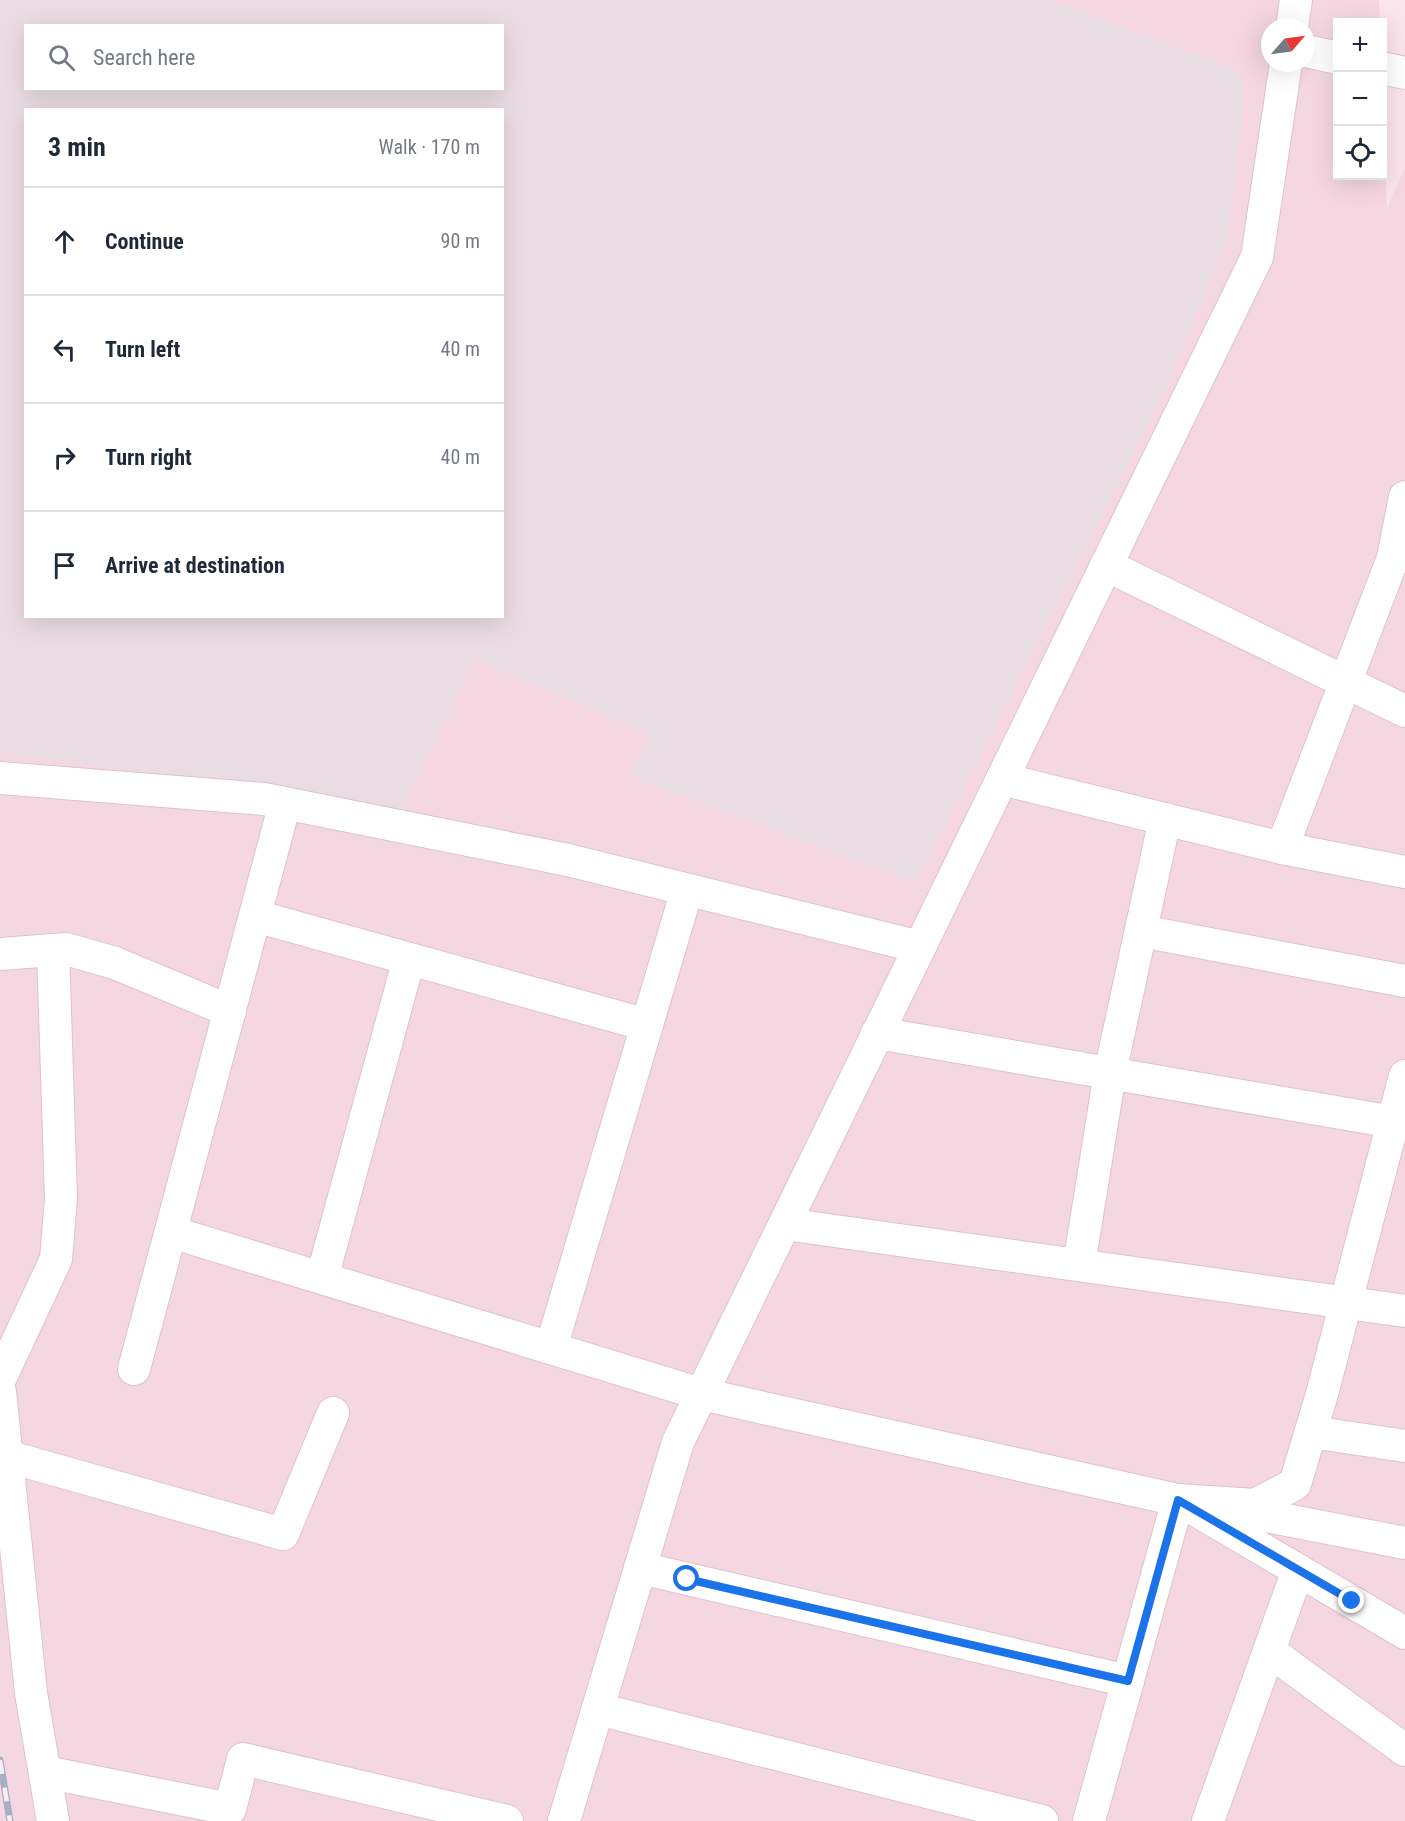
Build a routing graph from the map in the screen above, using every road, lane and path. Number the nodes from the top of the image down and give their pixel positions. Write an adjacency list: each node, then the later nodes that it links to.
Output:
1 (1296, 0): 2 (street)
2 (1293, 18)
3 (1315, 53): 4 (street)
4 (1333, 57)
5 (1387, 69): 7 (street)
6 (1286, 72): 9 (street)
7 (1405, 73)
8 (1405, 497): 10 (street)
9 (1106, 565): 10 (street); 13 (street)
10 (1346, 681): 11 (street); 16 (street)
11 (1405, 711)
12 (0, 778): 14 (street)
13 (1002, 779): 15 (street); 21 (street)
14 (285, 804): 18 (street); 19 (street)
15 (1166, 819): 16 (street); 20 (street)
16 (1282, 848): 17 (street)
17 (1405, 872)
18 (687, 890): 21 (street); 27 (street)
19 (255, 916): 24 (street); 26 (street)
20 (1141, 931): 25 (street); 29 (street)
21 (920, 947): 28 (street)
22 (53, 950): 23 (street); 26 (street); 41 (street)
23 (0, 954)
24 (409, 959): 27 (street); 36 (street)
25 (1405, 981)
26 (230, 1011): 34 (street)
27 (646, 1025): 39 (street)
28 (878, 1033): 29 (street); 33 (street)
29 (1110, 1073): 31 (street); 35 (street)
30 (1405, 1076): 31 (street)
31 (1393, 1122): 32 (street)
32 (1394, 1164): 37 (street)
33 (785, 1224): 35 (street); 43 (street)
34 (171, 1232): 36 (street); 40 (street)
35 (1079, 1265): 37 (street)
36 (322, 1278): 39 (street)
37 (1346, 1302): 38 (street); 45 (street)
38 (1405, 1311)
39 (552, 1348): 43 (street)
40 (134, 1369)
41 (0, 1379)
42 (0, 1392): 47 (street)
43 (701, 1394): 48 (street); 50 (street)
44 (333, 1413): 47 (street)
45 (1311, 1432): 46 (street); 48 (street)
46 (1405, 1446)
47 (6, 1456): 57 (street)
48 (1178, 1500): 49 (street); 51 (street); 54 (street)
49 (1405, 1543)
50 (640, 1568): 54 (street); 55 (street)
51 (1298, 1570): 52 (street); 53 (street)
52 (1405, 1633)
53 (1269, 1650): 56 (street); 64 (street)
54 (1128, 1681): 63 (street)
55 (598, 1709): 61 (street); 62 (street)
56 (1405, 1750)
57 (45, 1772): 58 (street); 59 (street)
58 (229, 1815): 60 (street)
59 (53, 1821)
60 (507, 1821)
61 (564, 1821)
62 (1042, 1821)
63 (1089, 1821)
64 (1208, 1821)

